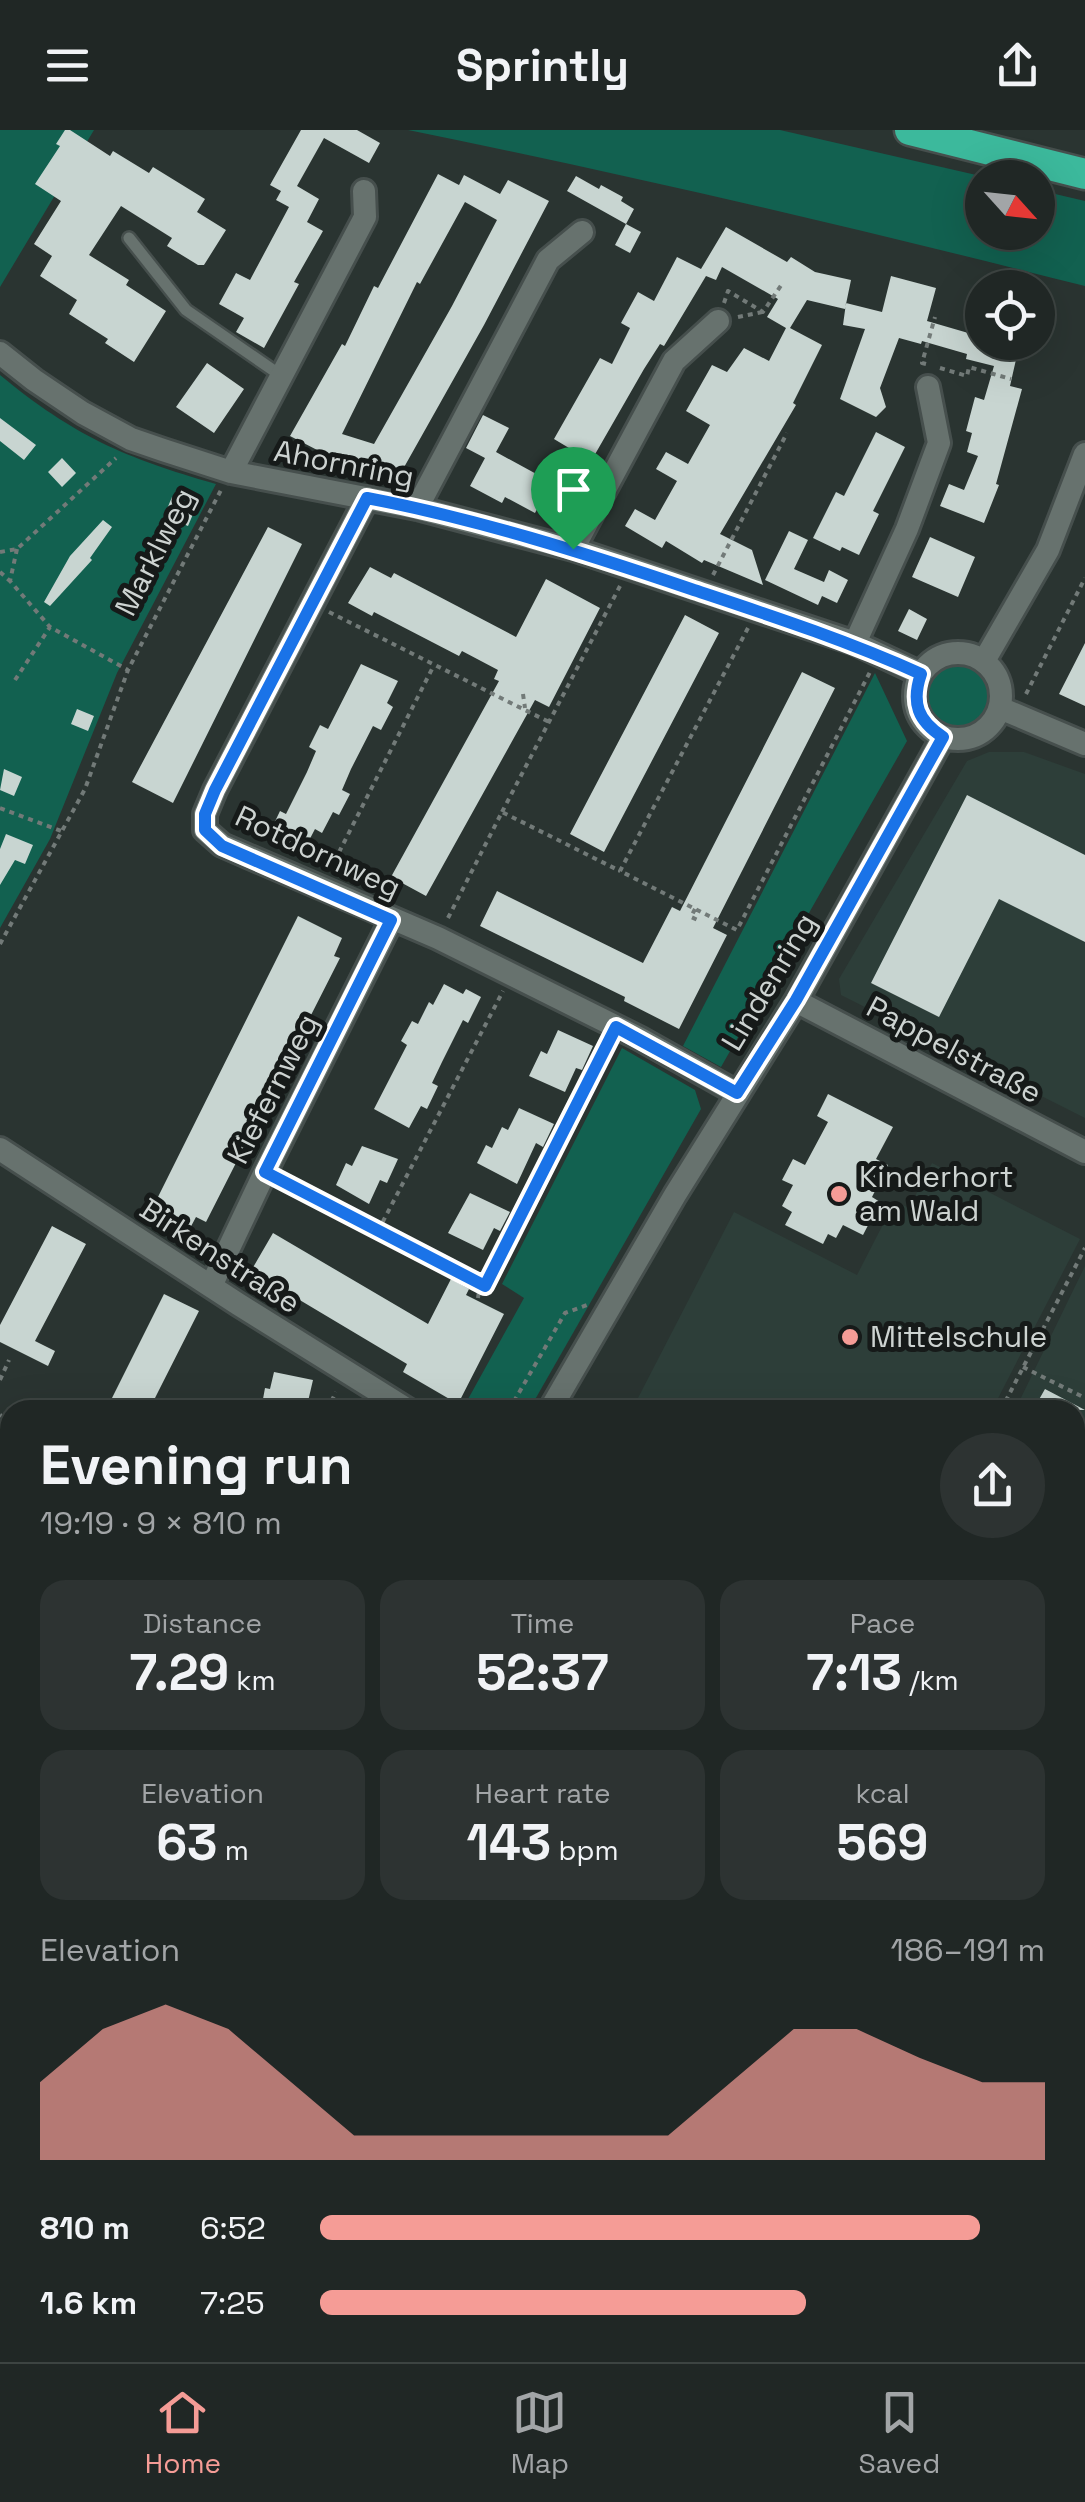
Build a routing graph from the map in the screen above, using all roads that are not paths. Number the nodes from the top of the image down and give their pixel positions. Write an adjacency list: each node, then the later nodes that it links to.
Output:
1 (910, 130): 2 (highway)
2 (1085, 174)
3 (364, 191): 8 (street, Marklweg)
4 (582, 232): 13 (street)
5 (129, 238): 8 (lane)
6 (718, 321): 14 (street)
7 (0, 353): 11 (street, Ahornring)
8 (283, 377): 11 (street, Marklweg)
9 (928, 387): 15 (street)
10 (1085, 454): 16 (street)
11 (231, 472): 12 (street, Ahornring)
12 (367, 498): 13 (street, Ahornring); 21 (street, Rotdornweg)
13 (417, 508): 14 (street, Ahornring)
14 (573, 549): 15 (street, Ahornring)
15 (854, 643): 17 (street, Ahornring)
16 (984, 662): 17 (street); 18 (street)
17 (921, 674): 19 (street)
18 (1007, 712): 19 (street); 20 (street)
19 (943, 737): 22 (street, Lindenring)
20 (1085, 744)
21 (391, 920): 23 (street, Rotdornweg); 26 (street, Kiefernweg)
22 (796, 1000): 23 (street, Lindenring); 25 (street, Pappelstraße)
23 (737, 1093): 28 (street, Lindenring)
24 (0, 1148): 26 (street, Birkenstraße)
25 (1085, 1152)
26 (211, 1286): 27 (street, Birkenstraße)
27 (392, 1400)
28 (556, 1400)

